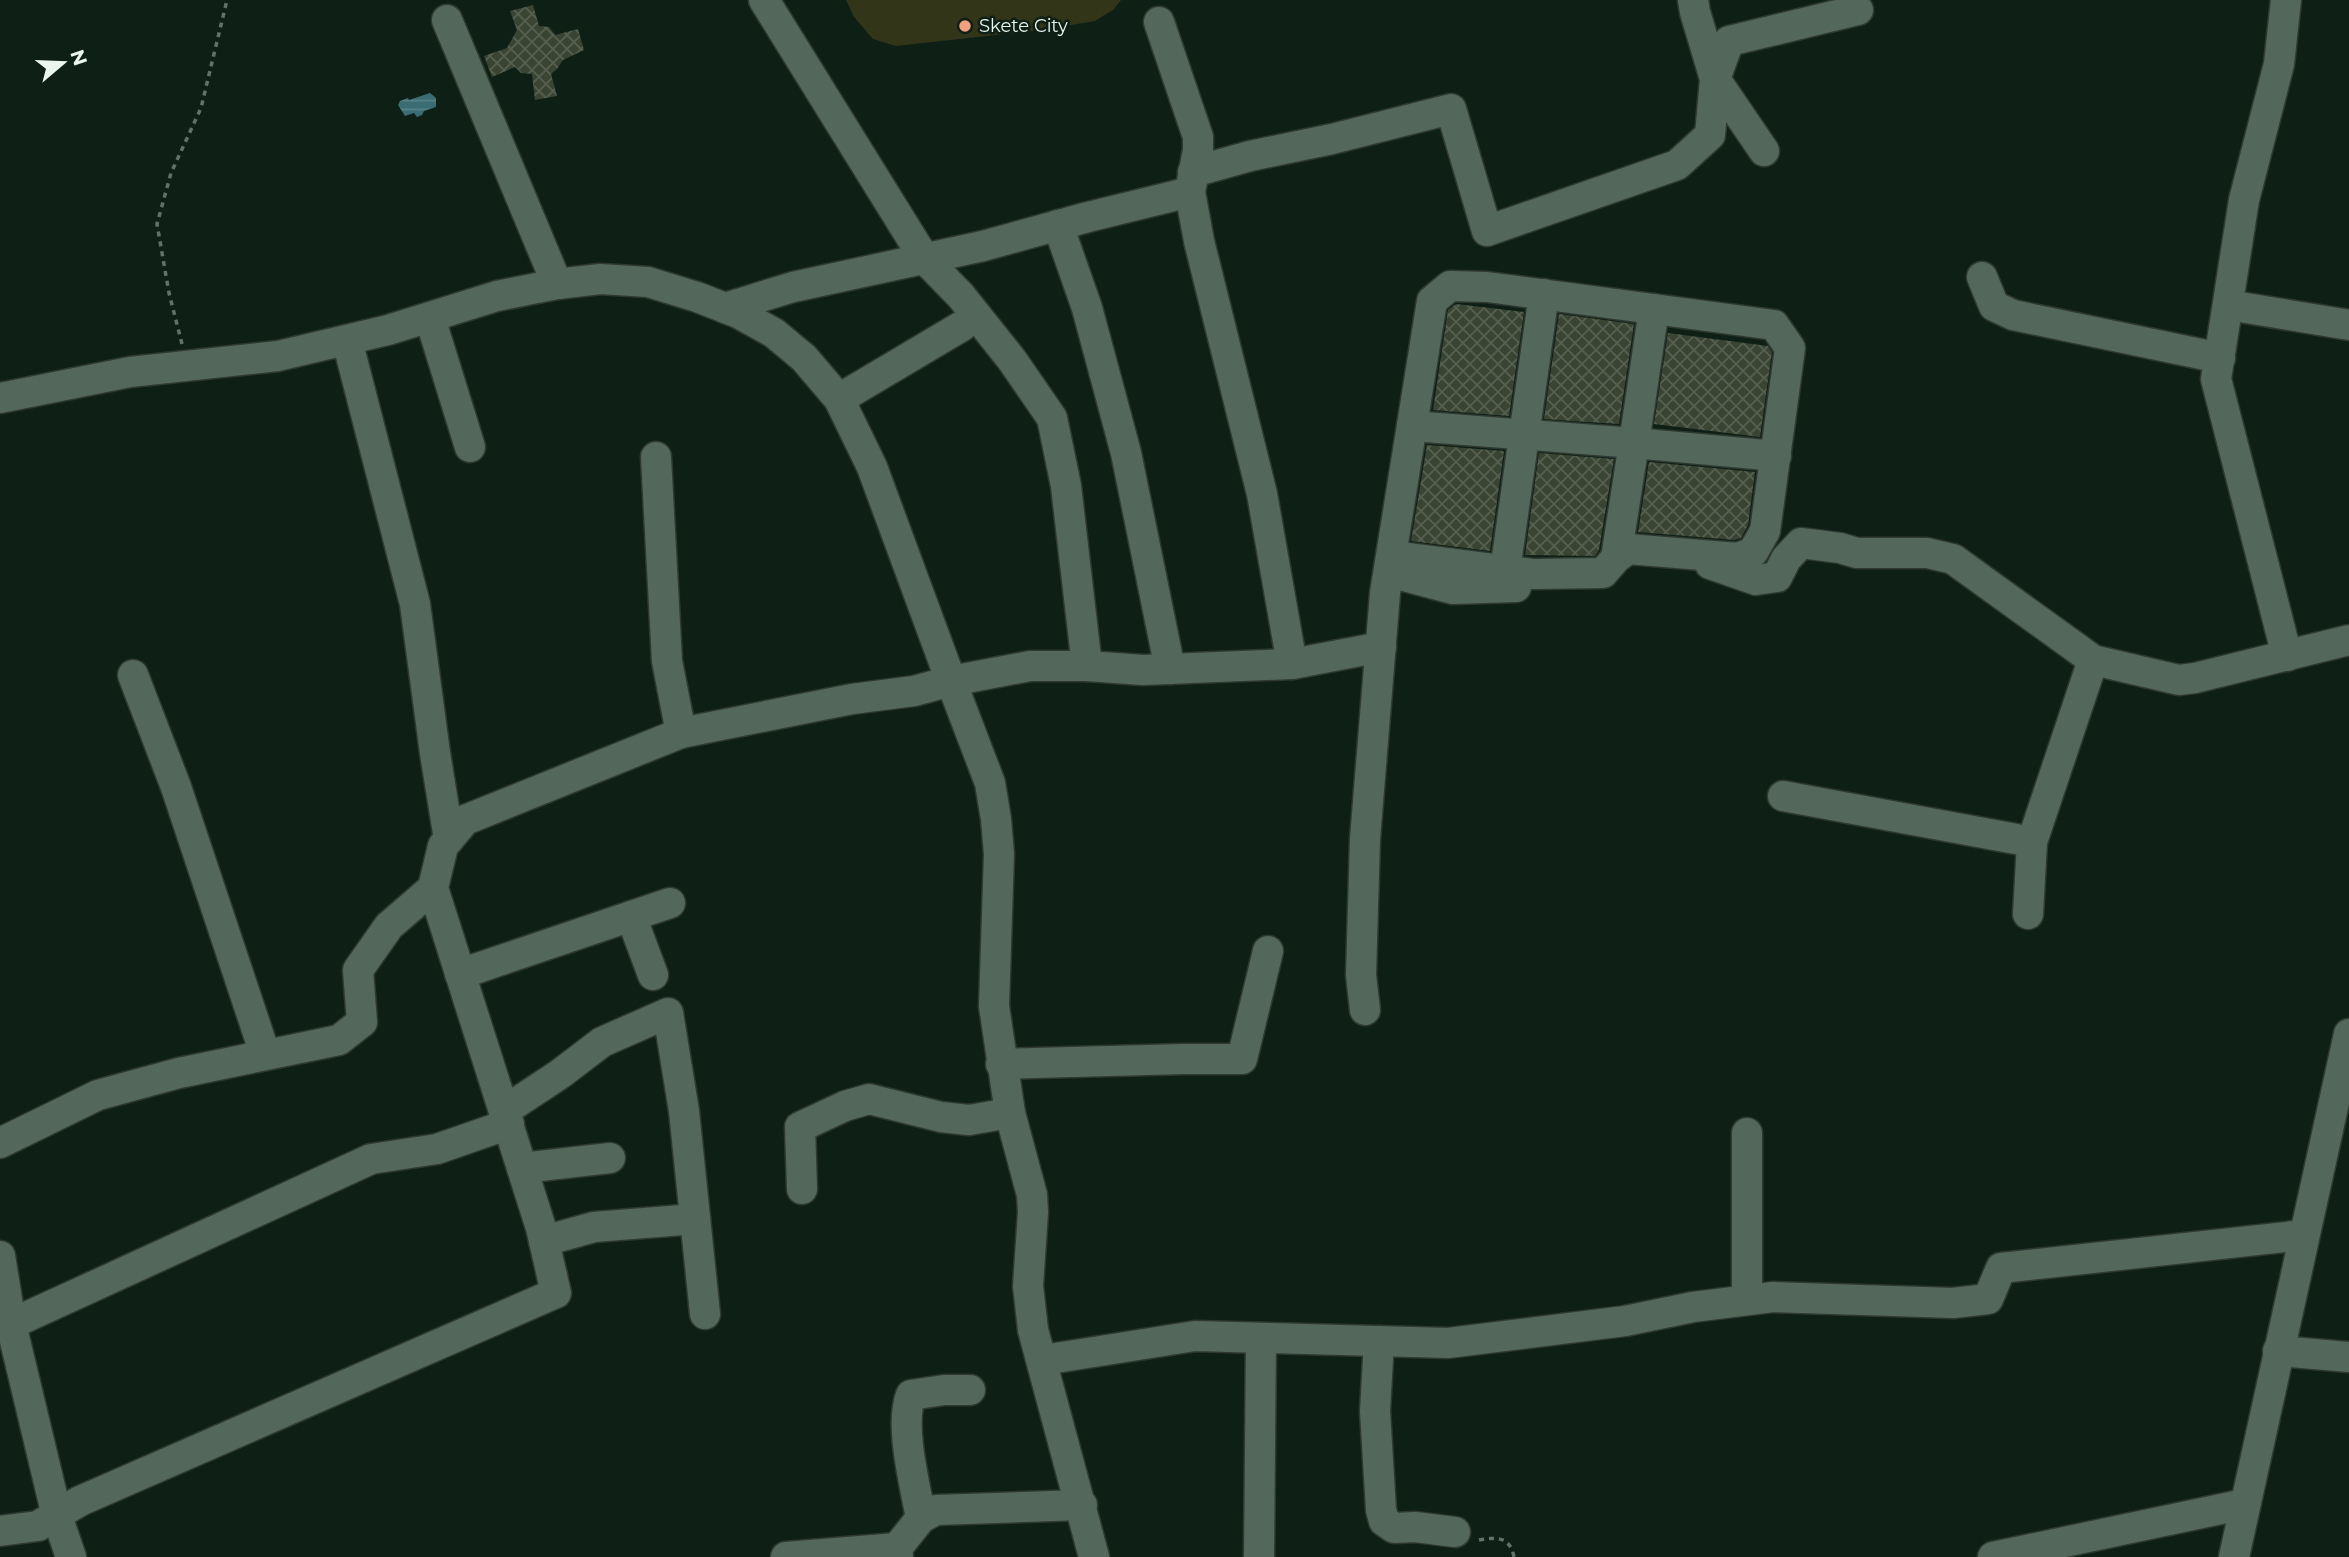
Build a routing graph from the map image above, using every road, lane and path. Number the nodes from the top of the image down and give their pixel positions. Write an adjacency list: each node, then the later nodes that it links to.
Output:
1 (227, 0): 24 (path)
2 (764, 0): 12 (street)
3 (1693, 0): 8 (street)
4 (2286, 0): 16 (street)
5 (1858, 10): 8 (street)
6 (447, 20): 14 (street)
7 (1159, 22): 10 (street)
8 (1715, 79): 9 (street); 10 (street)
9 (1764, 152)
10 (1191, 182): 11 (street); 40 (street)
11 (1058, 225): 12 (street); 42 (street)
12 (924, 258): 17 (street); 41 (street)
13 (1982, 277): 23 (street)
14 (557, 284): 17 (street); 19 (street)
15 (1544, 294): 18 (street); 27 (street); 28 (street)
16 (2228, 305): 20 (street); 23 (street)
17 (725, 308): 26 (street)
18 (1654, 309): 29 (street); 31 (street)
19 (430, 318): 22 (street); 30 (street)
20 (2349, 325)
21 (962, 326): 26 (street)
22 (347, 340): 24 (street); 47 (street)
23 (2220, 359): 38 (street)
24 (187, 366): 25 (street)
25 (0, 398)
26 (839, 399): 44 (street)
27 (1412, 426): 28 (street); 34 (street)
28 (1523, 436): 29 (street); 35 (street)
29 (1634, 443): 31 (street); 33 (street)
30 (470, 447)
31 (1776, 456): 33 (street)
32 (656, 457): 45 (street)
33 (1616, 558): 35 (street)
34 (1390, 564): 35 (street); 37 (street); 39 (street)
35 (1505, 570)
36 (2349, 640): 38 (street)
37 (1381, 648): 40 (street); 56 (street)
38 (2287, 656): 39 (street)
39 (2093, 660): 48 (street)
40 (1292, 664): 42 (street)
41 (1087, 666): 42 (street); 44 (street)
42 (1170, 668)
43 (133, 675): 58 (street)
44 (951, 681): 45 (street); 59 (street)
45 (681, 733): 47 (street)
46 (1783, 796): 48 (street)
47 (449, 839): 49 (street)
48 (2032, 842): 51 (street)
49 (433, 888): 54 (street); 58 (street)
50 (670, 903): 52 (street)
51 (2028, 915)
52 (631, 916): 54 (street); 55 (street)
53 (1268, 951): 59 (street)
54 (460, 974): 61 (street)
55 (653, 975)
56 (1365, 1010)
57 (2349, 1034): 68 (street)
58 (265, 1054): 63 (street)
59 (1002, 1064): 60 (street)
60 (1010, 1113): 66 (street); 78 (street)
61 (507, 1117): 65 (street); 67 (street); 73 (street)
62 (1747, 1133): 71 (street)
63 (0, 1143)
64 (610, 1158): 65 (street)
65 (522, 1168): 69 (street)
66 (802, 1189)
67 (695, 1219): 69 (street); 72 (street)
68 (2304, 1235): 71 (street); 76 (street)
69 (544, 1241): 82 (street)
70 (0, 1256): 73 (street)
71 (1747, 1299): 75 (street)
72 (705, 1314)
73 (11, 1324): 82 (street)
74 (1261, 1338): 75 (street); 78 (street); 90 (street)
75 (1379, 1341): 85 (street)
76 (2278, 1351): 77 (street); 80 (street)
77 (2349, 1357)
78 (1042, 1360): 81 (street)
79 (971, 1390): 83 (street)
80 (2245, 1504): 92 (street); 93 (street)
81 (1082, 1505): 83 (street); 89 (street)
82 (57, 1516): 84 (street); 87 (street)
83 (921, 1518): 86 (street)
84 (0, 1531)
85 (1455, 1532): 91 (path)
86 (898, 1552): 88 (street)
87 (71, 1557)
88 (786, 1557)
89 (1094, 1557)
90 (1259, 1557)
91 (1514, 1557)
92 (1993, 1557)
93 (2234, 1557)

